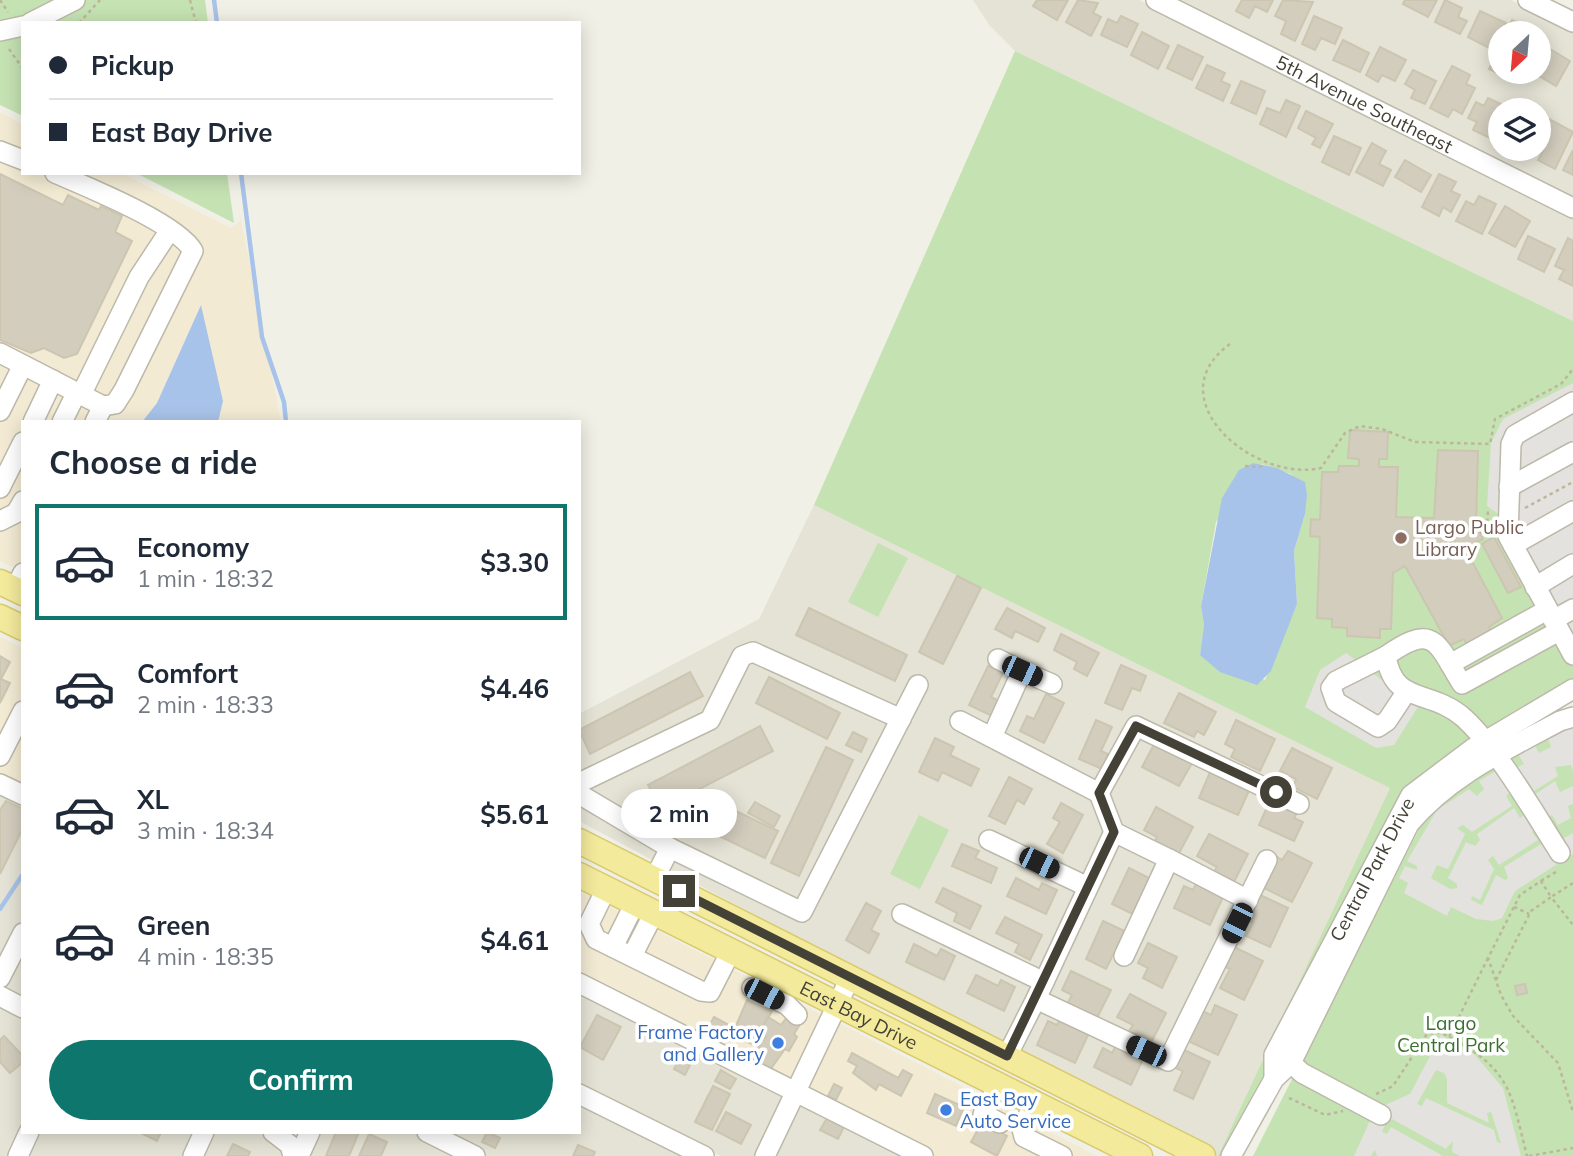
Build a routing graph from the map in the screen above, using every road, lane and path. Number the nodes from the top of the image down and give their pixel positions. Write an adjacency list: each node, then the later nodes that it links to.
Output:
1 (75, 0): 7 (street)
2 (100, 0): 8 (path)
3 (190, 0): 9 (path)
4 (1156, 0): 17 (street, 5th Avenue Southeast)
5 (1528, 0): 10 (street)
6 (0, 1): 11 (path)
7 (26, 21)
8 (81, 21)
9 (195, 21)
10 (1573, 22)
11 (17, 25)
12 (9, 49): 13 (path)
13 (21, 66)
14 (0, 151): 15 (street)
15 (21, 159)
16 (59, 175): 18 (street)
17 (1573, 208)
18 (170, 230): 24 (street); 27 (street)
19 (1230, 344): 32 (path)
20 (0, 353): 21 (street)
21 (23, 365): 23 (street); 26 (street)
22 (1573, 369): 32 (path)
23 (53, 380): 24 (street); 28 (street)
24 (79, 394): 27 (street); 29 (street)
25 (1573, 402): 35 (street)
26 (0, 411)
27 (99, 414)
28 (34, 420)
29 (63, 420)
30 (21, 446): 36 (street)
31 (1573, 452): 35 (street)
32 (1265, 464): 33 (path)
33 (1245, 466)
34 (1573, 482): 40 (path)
35 (1509, 487): 45 (street)
36 (0, 488)
37 (21, 504): 41 (street)
38 (1488, 510): 43 (path)
39 (1573, 511): 45 (street)
40 (1516, 513)
41 (0, 521)
42 (1498, 524): 43 (path)
43 (1487, 529): 44 (path)
44 (1480, 533)
45 (1513, 545): 47 (street)
46 (1573, 564): 47 (street)
47 (1535, 587): 50 (street)
48 (1573, 609): 50 (street)
49 (0, 617): 51 (main road)
50 (1553, 621): 52 (street); 53 (street)
51 (21, 627)
52 (1573, 655)
53 (1387, 656): 59 (street); 59 (street)
54 (998, 659): 55 (street)
55 (1022, 671): 56 (street); 64 (street)
56 (1052, 684)
57 (918, 685): 62 (street)
58 (1573, 689): 65 (street, Central Park Drive)
59 (1406, 691): 65 (street)
60 (21, 715): 66 (street)
61 (1573, 717): 65 (street, Central Park Drive)
62 (901, 719): 67 (street); 76 (street)
63 (960, 721): 64 (street)
64 (992, 737): 69 (street)
65 (1490, 750): 78 (street); 109 (street, Central Park Drive); 110 (street, Central Park Drive)
66 (0, 756)
67 (581, 782)
68 (0, 784): 70 (street)
69 (1099, 793): 72 (street); 73 (street)
70 (21, 794)
71 (581, 795): 76 (street)
72 (1299, 804)
73 (1114, 832): 77 (street); 84 (street)
74 (989, 840): 84 (street)
75 (581, 842): 81 (main road, East Bay Drive)
76 (670, 848): 81 (street)
77 (1169, 859): 87 (street); 97 (street)
78 (1564, 859): 82 (path)
79 (1268, 860): 87 (street)
80 (581, 876): 85 (main road, East Bay Drive)
81 (654, 879): 100 (main road, East Bay Drive)
82 (1541, 881): 86 (path); 88 (path)
83 (1573, 883): 86 (path)
84 (1088, 887): 103 (street)
85 (606, 889): 89 (main road, East Bay Drive); 94 (street)
86 (1550, 897): 91 (path); 92 (path)
87 (1248, 900): 103 (street)
88 (1514, 907): 91 (path); 98 (path)
89 (645, 908): 94 (street); 95 (main road, East Bay Drive); 96 (street)
90 (902, 914): 103 (street)
91 (1529, 915): 101 (path)
92 (1573, 925)
93 (21, 937): 99 (street)
94 (613, 947): 96 (street)
95 (731, 951): 96 (street); 105 (main road, East Bay Drive)
96 (632, 956)
97 (1124, 956)
98 (1488, 958): 101 (path); 107 (path)
99 (0, 978)
100 (850, 978): 105 (street); 108 (main road, East Bay Drive)
101 (1496, 980): 117 (path)
102 (581, 984): 112 (street)
103 (1040, 991): 108 (street)
104 (0, 996): 106 (street)
105 (837, 1005): 111 (main road, East Bay Drive); 112 (street)
106 (21, 1006)
107 (1449, 1037): 116 (path); 138 (path)
108 (1007, 1056): 136 (main road, East Bay Drive)
109 (1291, 1063): 110 (street, Central Park Drive); 116 (street)
110 (1274, 1079): 137 (street, Central Park Drive)
111 (998, 1085): 115 (main road, East Bay Drive); 119 (street)
112 (796, 1091): 132 (street); 133 (street)
113 (581, 1095): 131 (street)
114 (1289, 1098): 116 (path)
115 (1034, 1102): 134 (street); 135 (main road, East Bay Drive)
116 (1362, 1104): 118 (street)
117 (1573, 1112)
118 (1381, 1115)
119 (1000, 1123)
120 (28, 1134): 126 (street)
121 (203, 1134): 127 (street)
122 (276, 1134): 128 (street)
123 (309, 1134): 129 (street)
124 (432, 1134): 130 (street)
125 (1573, 1148): 138 (path)
126 (18, 1156)
127 (193, 1156)
128 (293, 1156)
129 (299, 1156)
130 (475, 1156)
131 (704, 1156)
132 (765, 1156)
133 (923, 1156)
134 (1062, 1156)
135 (1138, 1156)
136 (1203, 1156)
137 (1231, 1156)
138 (1528, 1156)

